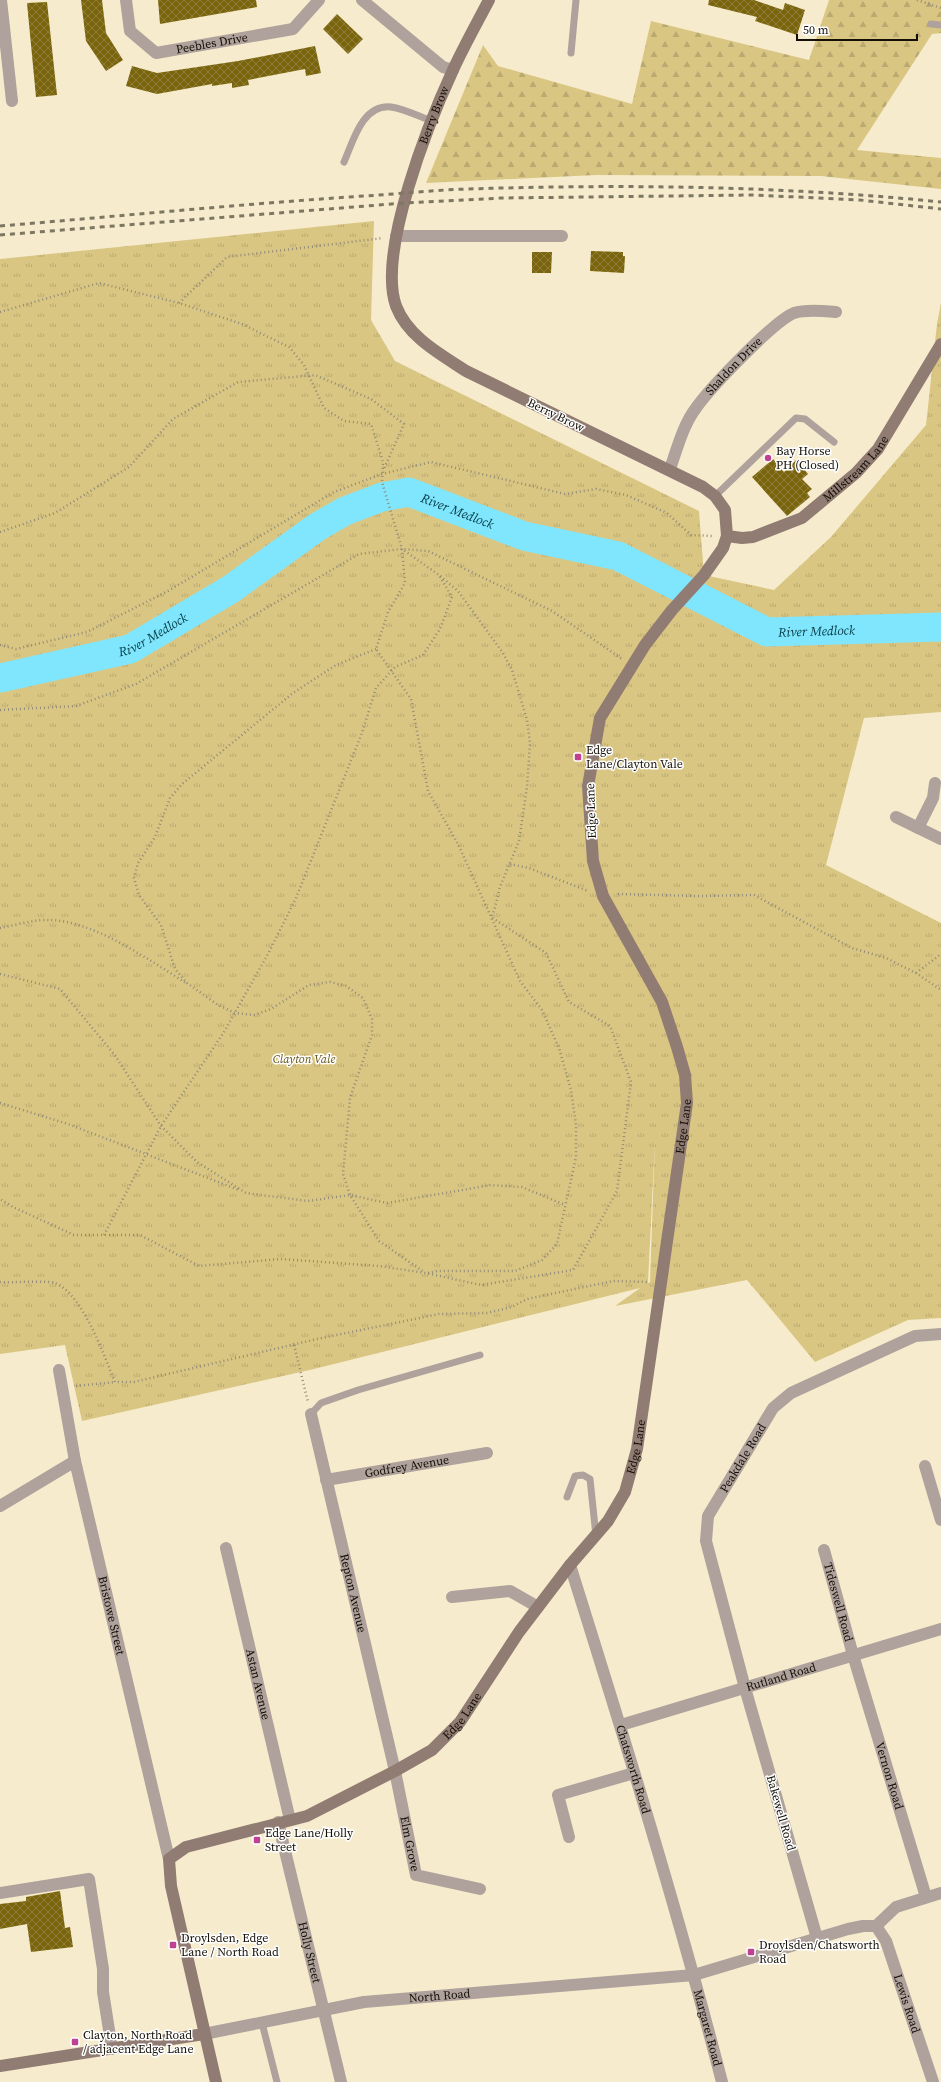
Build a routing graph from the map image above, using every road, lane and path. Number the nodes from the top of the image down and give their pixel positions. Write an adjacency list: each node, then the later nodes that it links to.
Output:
1 (1, 0): 13 (street)
2 (126, 0): 3 (street, Peebles Drive)
3 (320, 0)
4 (362, 0): 12 (street)
5 (489, 0): 12 (street, Berry Brow)
6 (576, 0): 11 (lane)
7 (917, 0): 8 (path)
8 (941, 8)
9 (931, 24): 10 (lane)
10 (941, 25)
11 (571, 53)
12 (453, 70): 14 (street, Berry Brow)
13 (12, 101)
14 (432, 121): 15 (lane); 16 (street, Berry Brow)
15 (344, 162)
16 (396, 236): 17 (street); 18 (path); 24 (street, Berry Brow)
17 (562, 236)
18 (179, 303): 19 (path); 22 (path)
19 (0, 312)
20 (836, 312): 24 (street, Shaldon Drive)
21 (941, 344): 28 (street, Millstream Lane)
22 (309, 375): 25 (path); 25 (path); 27 (path)
23 (834, 442): 26 (lane)
24 (670, 469): 26 (street, Berry Brow)
25 (382, 474): 28 (path); 29 (path); 31 (path)
26 (715, 496): 28 (street, Berry Brow)
27 (0, 532)
28 (727, 536): 33 (street, Edge Lane)
29 (402, 549): 30 (path); 32 (path); 33 (path); 35 (path)
30 (439, 575): 34 (path); 40 (path)
31 (0, 644)
32 (376, 649): 34 (path); 48 (path)
33 (631, 667): 41 (street, Edge Lane)
34 (391, 671): 42 (path); 49 (path)
35 (0, 710)
36 (935, 783): 38 (street)
37 (896, 817): 38 (street)
38 (918, 828): 39 (street)
39 (941, 839)
40 (510, 864): 41 (path); 42 (path)
41 (603, 896): 45 (path); 60 (street, Edge Lane)
42 (491, 917): 56 (path); 58 (path)
43 (0, 928): 48 (path)
44 (941, 954): 45 (path)
45 (916, 973): 47 (path)
46 (0, 974): 51 (path)
47 (941, 990)
48 (205, 996): 49 (path)
49 (235, 1013): 51 (path); 54 (path)
50 (0, 1104): 52 (path)
51 (161, 1126): 52 (path); 53 (path)
52 (146, 1154): 53 (path); 57 (path)
53 (246, 1193): 54 (path)
54 (350, 1196): 56 (path); 58 (path)
55 (0, 1199): 57 (path)
56 (565, 1205): 58 (path)
57 (104, 1235): 58 (path)
58 (426, 1273)
59 (0, 1282): 65 (path)
60 (661, 1283): 62 (path); 75 (street, Edge Lane)
61 (941, 1334): 83 (street, Peakdale Road)
62 (294, 1345): 65 (path); 67 (path)
63 (480, 1355): 67 (lane)
64 (59, 1370): 66 (street, Bristowe Street)
65 (115, 1382): 66 (path)
66 (62, 1389): 69 (street, Bristowe Street)
67 (311, 1414): 71 (street, Repton Avenue)
68 (487, 1453): 71 (street, Godfrey Avenue)
69 (76, 1461): 73 (street); 89 (street, Bristowe Street)
70 (925, 1466): 74 (street)
71 (326, 1480): 85 (street, Repton Avenue)
72 (567, 1497): 75 (lane)
73 (0, 1506)
74 (941, 1520)
75 (596, 1536): 78 (street, Edge Lane)
76 (226, 1548): 87 (street, Astan Avenue)
77 (824, 1550): 82 (street, Tideswell Road)
78 (570, 1565): 80 (street, Edge Lane); 84 (street, Chatsworth Road)
79 (452, 1597): 80 (street)
80 (538, 1607): 85 (street, Edge Lane)
81 (941, 1629): 82 (street, Rutland Road)
82 (853, 1655): 83 (street, Rutland Road); 93 (street, Vernon Road)
83 (745, 1688): 84 (street, Rutland Road); 95 (street, Bakewell Road)
84 (621, 1725): 86 (street, Chatsworth Road)
85 (395, 1772): 87 (street, Edge Lane); 90 (street, Elm Grove)
86 (634, 1773): 88 (street); 96 (street, Chatsworth Road)
87 (284, 1821): 89 (street, Edge Lane); 97 (street, Holly Street)
88 (569, 1837)
89 (169, 1859): 99 (street)
90 (480, 1889)
91 (941, 1893): 93 (street)
92 (0, 1894): 100 (street)
93 (926, 1897): 94 (street)
94 (876, 1926): 95 (street, North Road); 106 (street, Lewis Road)
95 (817, 1938): 96 (street, North Road)
96 (694, 1975): 97 (street, North Road); 105 (street, Margaret Road)
97 (322, 2010): 98 (street, North Road); 104 (street, Holly Street)
98 (262, 2023): 99 (street, North Road); 103 (lane)
99 (204, 2034): 100 (street, North Road); 102 (street)
100 (112, 2049): 101 (street, North Road)
101 (0, 2066)
102 (216, 2082)
103 (277, 2082)
104 (341, 2082)
105 (722, 2082)
106 (934, 2082)

